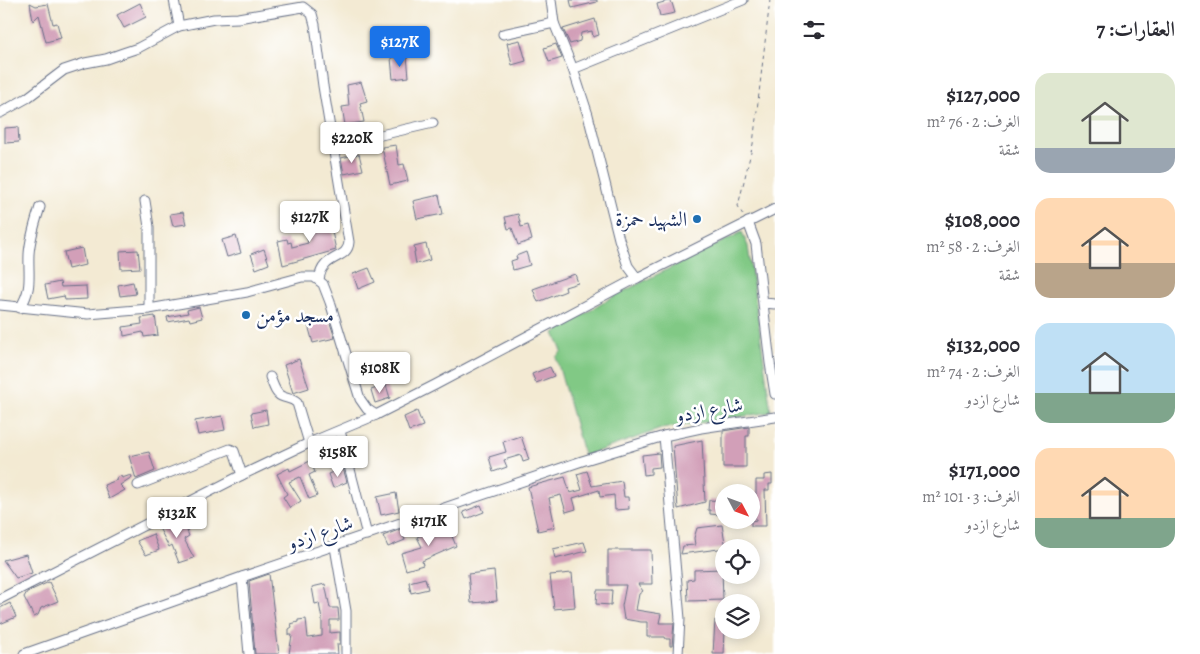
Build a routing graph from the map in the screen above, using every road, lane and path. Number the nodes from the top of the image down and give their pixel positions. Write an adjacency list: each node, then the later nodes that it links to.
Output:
1 (174, 0): 6 (street)
2 (552, 0): 5 (street)
3 (743, 0): 8 (street)
4 (770, 0): 15 (path)
5 (554, 23): 7 (street); 8 (street)
6 (179, 26): 9 (street); 11 (street)
7 (502, 34)
8 (574, 69): 16 (street)
9 (0, 113)
10 (433, 123): 11 (street)
11 (333, 146): 17 (street)
12 (145, 201): 22 (street)
13 (40, 207): 21 (street)
14 (775, 209): 15 (street)
15 (748, 222): 16 (street); 18 (street)
16 (637, 278): 25 (street)
17 (319, 280): 22 (street); 25 (street)
18 (764, 303): 19 (street); 24 (street)
19 (775, 304)
20 (0, 305): 21 (street)
21 (20, 308): 22 (street)
22 (149, 309)
23 (270, 377): 29 (street)
24 (775, 394)
25 (376, 415): 27 (street)
26 (775, 417): 28 (street, شارع ازدو)
27 (340, 431): 29 (street); 32 (street)
28 (664, 436): 32 (street, شارع ازدو); 39 (street)
29 (309, 443): 30 (street)
30 (242, 475): 31 (street); 35 (street)
31 (138, 485)
32 (367, 536): 33 (street, شارع ازدو)
33 (335, 547): 34 (street, شارع ازدو); 38 (street)
34 (242, 577): 36 (street, شارع ازدو); 37 (street)
35 (0, 598)
36 (24, 654)
37 (249, 654)
38 (346, 654)
39 (678, 654)

